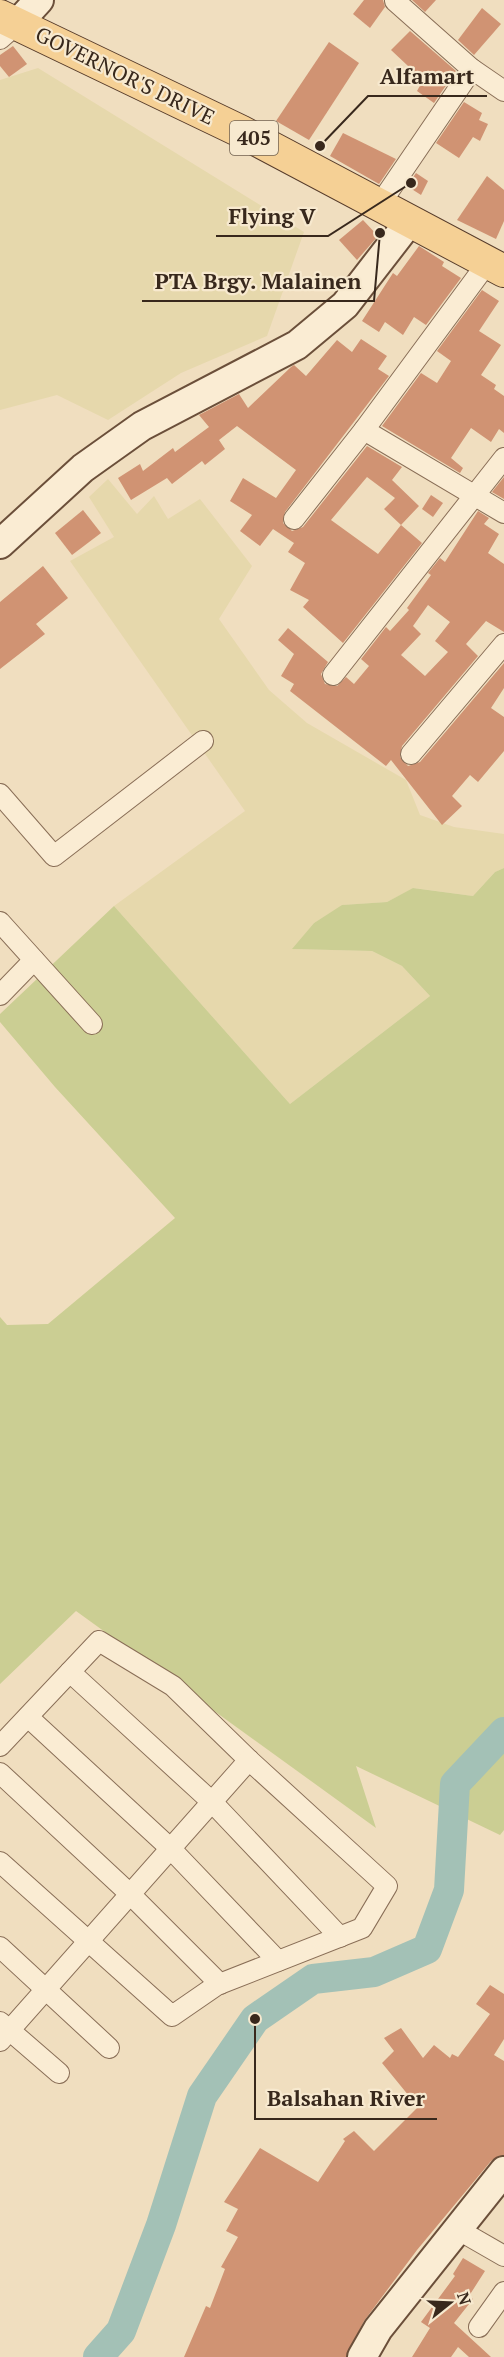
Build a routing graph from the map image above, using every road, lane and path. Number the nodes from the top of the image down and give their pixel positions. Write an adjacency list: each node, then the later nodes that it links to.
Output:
1 (39, 0): 3 (street)
2 (395, 1): 4 (street)
3 (6, 27): 6 (main road, GOVERNOR'S DRIVE / 405)
4 (474, 71): 5 (street); 6 (street)
5 (504, 91)
6 (380, 204): 7 (main road, GOVERNOR'S DRIVE / 405)
7 (410, 221): 8 (main road, GOVERNOR'S DRIVE / 405); 14 (street)
8 (496, 266): 9 (street)
9 (364, 430): 11 (street); 13 (street)
10 (504, 458): 11 (street)
11 (474, 496): 12 (street); 16 (street)
12 (504, 513)
13 (294, 519)
14 (0, 544)
15 (504, 644): 18 (street)
16 (333, 675)
17 (203, 741): 19 (street)
18 (411, 754)
19 (0, 794)
20 (0, 922): 21 (street)
21 (34, 960): 22 (street); 23 (street)
22 (0, 995)
23 (92, 1024)
24 (70, 1672): 25 (street); 27 (street); 29 (street)
25 (28, 1717): 26 (street); 30 (street)
26 (0, 1746)
27 (249, 1760): 29 (street); 33 (street)
28 (0, 1773): 32 (street)
29 (212, 1802): 30 (street); 33 (street)
30 (171, 1848): 32 (street); 36 (street)
31 (0, 1862): 34 (street)
32 (130, 1894): 34 (street); 37 (street)
33 (340, 1936): 36 (street)
34 (90, 1940): 37 (street); 38 (street)
35 (0, 1947): 38 (street)
36 (278, 1961): 37 (street)
37 (220, 1984)
38 (46, 1989): 39 (street); 40 (street)
39 (3, 2031): 41 (street)
40 (110, 2048)
41 (59, 2073)
42 (500, 2183): 43 (street)
43 (457, 2229): 44 (street); 47 (street)
44 (504, 2256)
45 (504, 2292): 46 (street)
46 (479, 2327)
47 (362, 2357)

